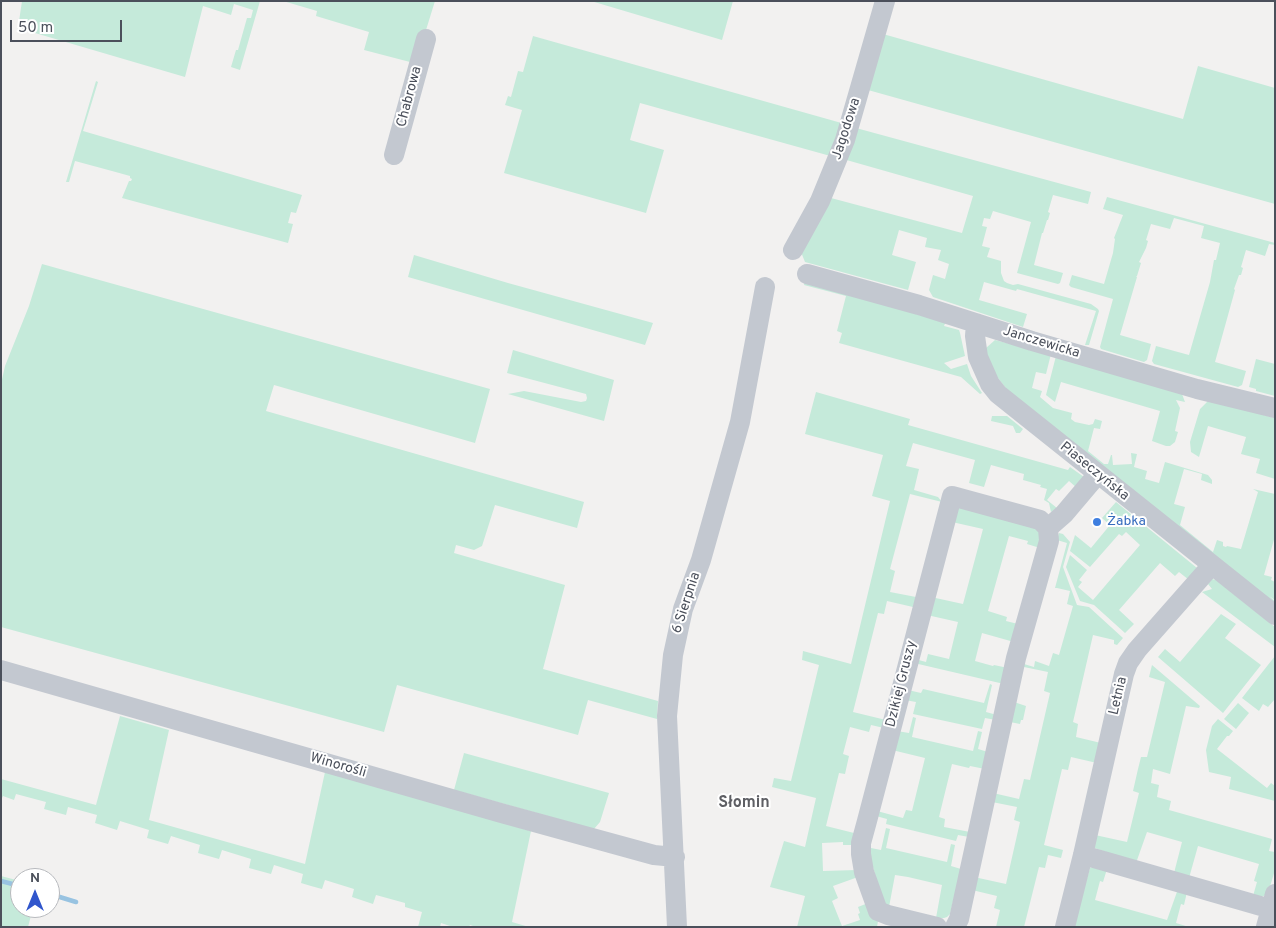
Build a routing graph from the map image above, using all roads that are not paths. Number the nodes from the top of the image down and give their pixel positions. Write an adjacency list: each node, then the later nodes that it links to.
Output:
1 (885, 1): 4 (street, Jagodowa)
2 (426, 39): 3 (street, Chabrowa)
3 (394, 155)
4 (793, 250)
5 (807, 274): 7 (street, Janczewicka)
6 (765, 288): 15 (street, 6 Sierpnia)
7 (976, 323): 8 (street, Janczewicka); 9 (street, Piaseczyńska)
8 (1275, 408)
9 (1098, 475): 10 (street); 11 (street, Piaseczyńska)
10 (1048, 528): 18 (street, Dzikiej Gruszy); 19 (street)
11 (1211, 566): 12 (street, Piaseczyńska); 14 (street, Letnia)
12 (1275, 616)
13 (1, 670): 15 (street, Winorośli)
14 (1083, 855): 16 (street); 20 (street, Letnia)
15 (675, 857): 17 (street, 6 Sierpnia)
16 (1271, 910)
17 (677, 927)
18 (937, 927)
19 (955, 927)
20 (1065, 927)

